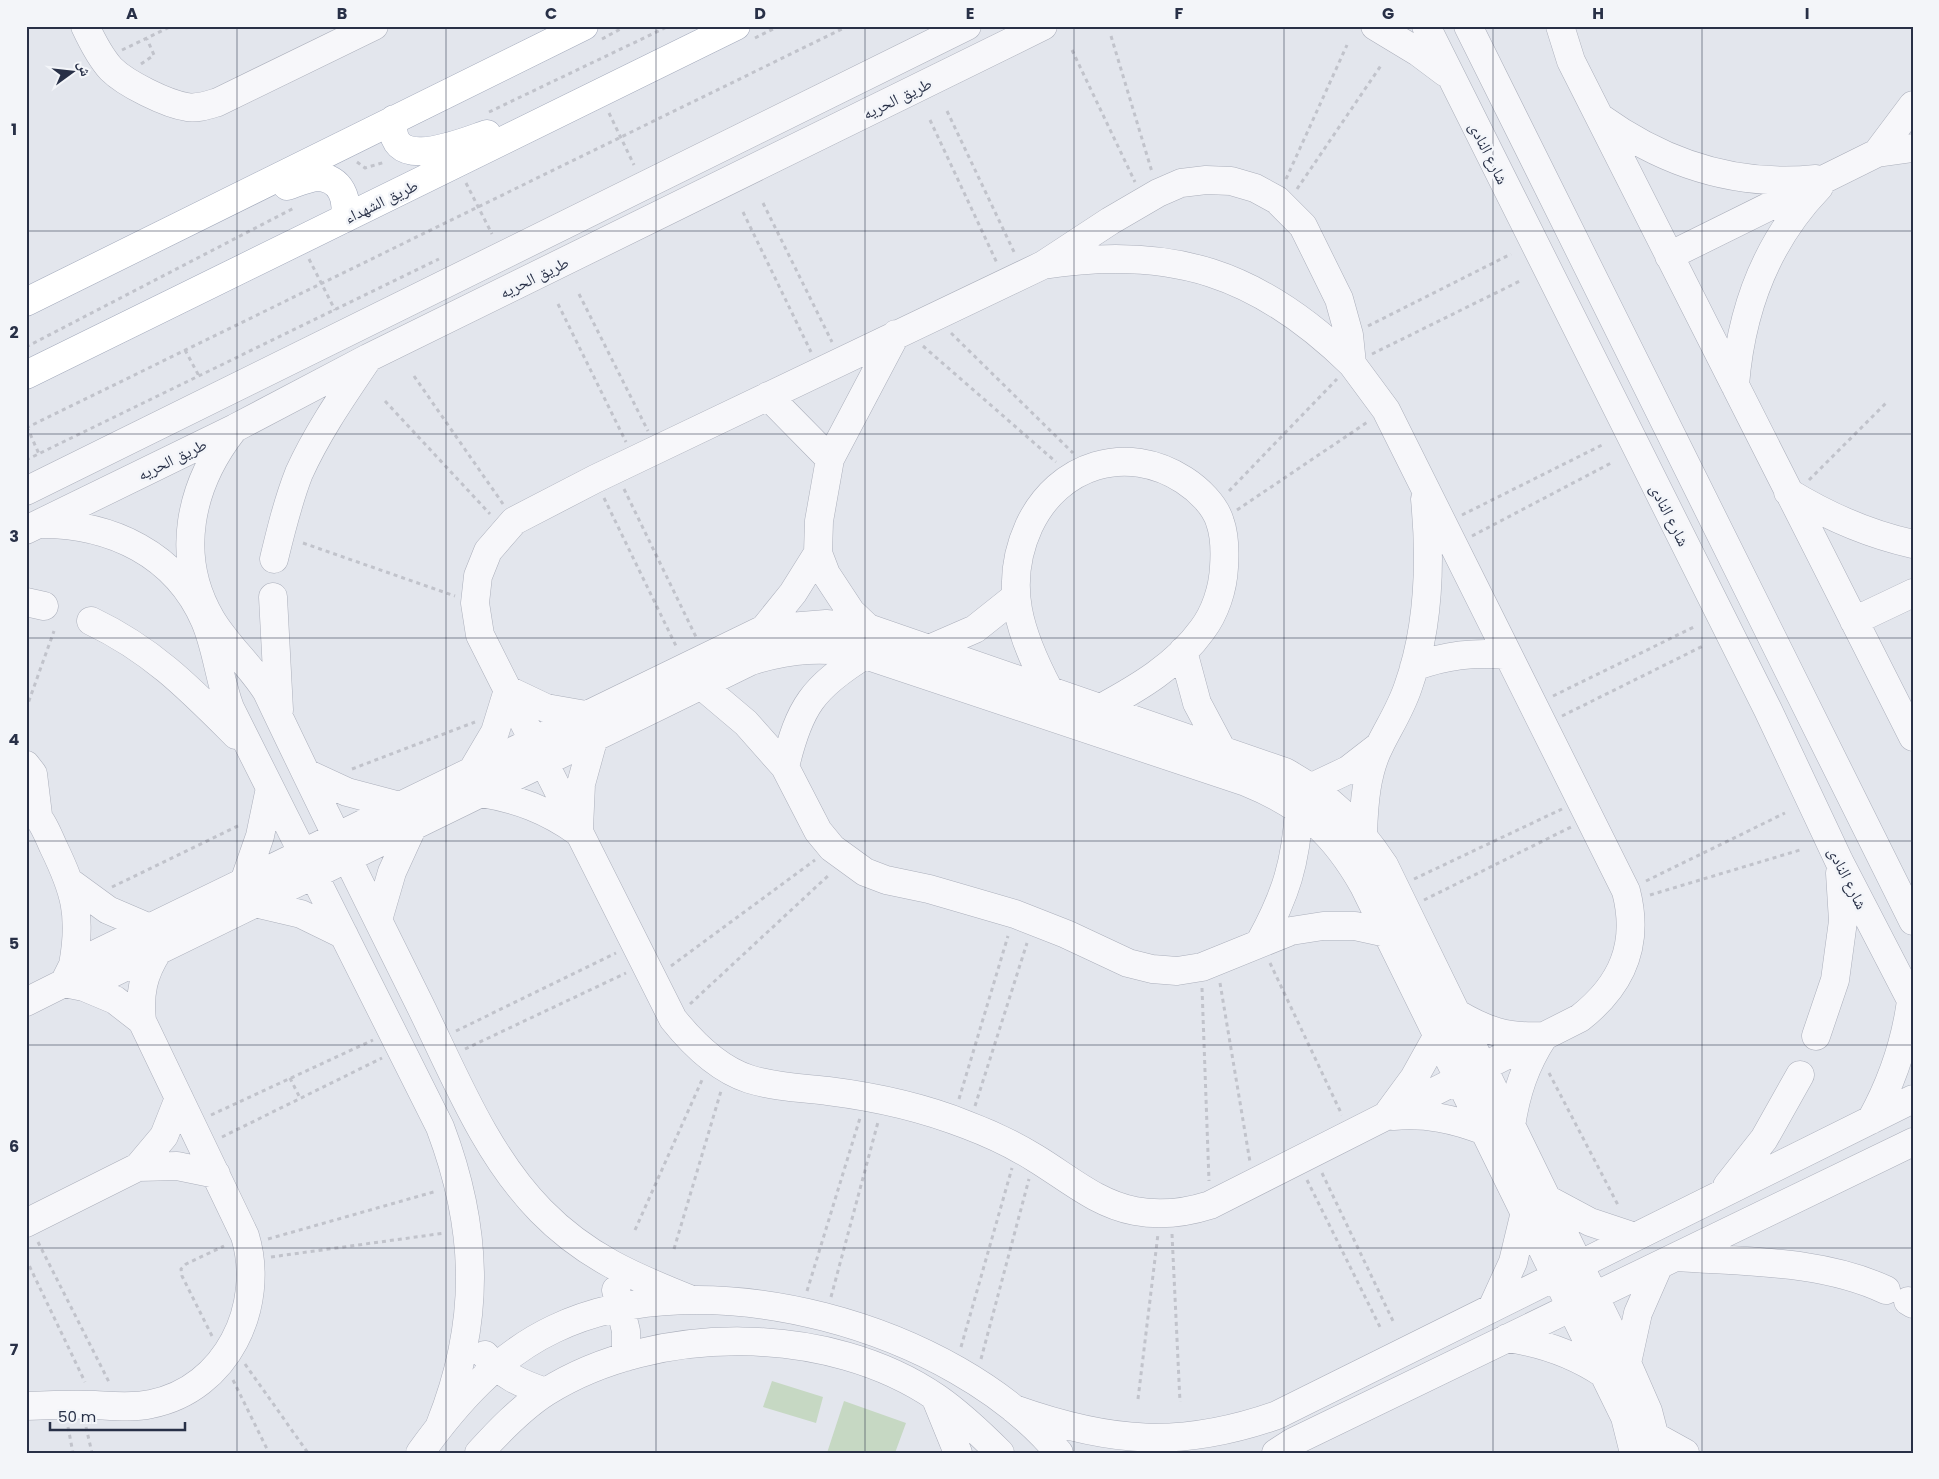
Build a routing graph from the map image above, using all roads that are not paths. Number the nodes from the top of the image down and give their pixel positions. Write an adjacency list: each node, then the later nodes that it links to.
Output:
1 (85, 26): 2 (street)
2 (374, 26)
3 (736, 26): 15 (main road, طريق الشهداء)
4 (967, 26): 27 (street, طريق الحريه)
5 (1043, 26): 25 (street, طريق الحريه)
6 (1374, 26): 11 (street)
7 (1426, 26): 11 (street, شارع النادى)
8 (1468, 26): 48 (street)
9 (1560, 26): 13 (street)
10 (590, 34): 14 (main road)
11 (1451, 77): 52 (street, شارع النادى)
12 (1913, 105): 17 (street)
13 (1599, 117): 18 (street); 21 (street)
14 (394, 120): 15 (main road); 19 (main road)
15 (518, 134): 20 (main road, طريق الشهداء)
16 (1913, 148): 17 (street)
17 (1877, 153): 18 (street)
18 (1828, 178): 21 (street); 29 (street)
19 (246, 194): 20 (main road); 23 (main road)
20 (344, 219): 28 (main road, طريق الشهداء)
21 (1669, 256): 29 (street)
22 (1024, 273): 24 (street); 26 (street); 26 (street)
23 (26, 302)
24 (900, 332): 30 (street); 33 (street)
25 (368, 358): 31 (street, طريق الحريه); 40 (street)
26 (1352, 364): 34 (street)
27 (263, 374): 31 (street); 35 (street, طريق الحريه)
28 (26, 375)
29 (1735, 385): 36 (street)
30 (768, 396): 33 (street); 57 (street)
31 (277, 405): 32 (street, طريق الحريه)
32 (235, 428): 37 (street, طريق الحريه); 60 (street)
33 (830, 459): 39 (street)
34 (1423, 485): 51 (street); 53 (street)
35 (26, 491)
36 (1791, 493): 38 (street); 45 (street)
37 (33, 527): 64 (street)
38 (1913, 544)
39 (818, 553): 46 (street); 47 (street)
40 (274, 559)
41 (1913, 593): 45 (street)
42 (273, 597): 60 (street)
43 (1014, 598): 49 (street); 50 (street); 55 (street)
44 (91, 621): 64 (street)
45 (1854, 621): 62 (street)
46 (764, 629): 47 (street); 54 (street)
47 (866, 642): 49 (street); 54 (street); 68 (street); 71 (street)
48 (1776, 647): 52 (street); 56 (street)
49 (929, 649): 55 (street)
50 (1184, 651): 58 (street); 65 (street)
51 (1508, 655): 53 (street); 95 (street)
52 (1745, 665): 59 (street, شارع النادى)
53 (1414, 667): 63 (street)
54 (697, 670): 61 (street); 68 (street)
55 (1049, 690): 58 (street)
56 (1800, 693): 59 (street); 83 (street)
57 (506, 700): 61 (street); 66 (street); 70 (street)
58 (1101, 708): 65 (street)
59 (1768, 710): 78 (street, شارع النادى)
60 (280, 719): 69 (street)
61 (590, 726): 66 (street); 75 (street)
62 (1913, 737)
63 (1379, 746): 71 (street); 76 (street)
64 (250, 749): 72 (street)
65 (1222, 750): 71 (street)
66 (539, 752): 70 (street); 75 (street)
67 (26, 765): 73 (street)
68 (785, 767): 87 (street)
69 (314, 777): 74 (street); 77 (street)
70 (476, 782): 74 (street); 75 (street)
71 (1306, 798): 76 (street); 84 (street); 87 (street)
72 (268, 800): 79 (street); 81 (street)
73 (32, 810): 80 (street)
74 (406, 816): 77 (street); 82 (street)
75 (579, 832): 100 (street)
76 (1363, 834): 91 (street)
77 (342, 847): 79 (street); 82 (street)
78 (1839, 861): 90 (street, شارع النادى); 94 (street)
79 (308, 864): 81 (street); 85 (street)
80 (80, 890): 86 (street); 88 (street)
81 (250, 893): 85 (street); 86 (street)
82 (378, 920): 113 (street)
83 (1913, 921)
84 (1387, 933): 87 (street); 93 (street)
85 (344, 935): 121 (street)
86 (154, 940): 88 (street); 92 (street)
87 (1260, 942)
88 (74, 978): 89 (street); 92 (street)
89 (26, 1002)
90 (1912, 1003): 101 (street)
91 (1456, 1013): 95 (street); 96 (street)
92 (142, 1021): 98 (street)
93 (1438, 1035): 96 (street); 100 (street)
94 (1816, 1036)
95 (1540, 1042): 96 (street); 102 (street)
96 (1471, 1073): 100 (street); 102 (street); 103 (street)
97 (1800, 1075): 109 (street)
98 (179, 1098): 107 (street); 108 (street)
99 (1913, 1099): 101 (street)
100 (1384, 1117): 103 (street)
101 (1871, 1120): 109 (street)
102 (1511, 1126): 110 (street)
103 (1485, 1131): 110 (street)
104 (1913, 1142): 105 (street)
105 (1884, 1155): 106 (street); 114 (street)
106 (1913, 1158)
107 (138, 1167): 108 (street); 111 (street)
108 (216, 1174): 128 (street)
109 (1717, 1196): 112 (street)
110 (1536, 1206): 112 (street); 115 (street); 120 (street)
111 (27, 1222)
112 (1635, 1237): 115 (street)
113 (602, 1261): 117 (street); 119 (street)
114 (1667, 1261): 116 (street); 118 (street); 125 (street)
115 (1568, 1270): 118 (street); 120 (street)
116 (1902, 1298)
117 (692, 1300): 119 (street); 129 (street)
118 (1583, 1302): 122 (street); 125 (street)
119 (621, 1306): 123 (street); 124 (street)
120 (1492, 1308): 131 (street)
121 (468, 1325): 124 (street); 130 (street)
122 (1507, 1338): 125 (street); 139 (street)
123 (626, 1357): 126 (street); 127 (street)
124 (495, 1367): 126 (street); 130 (street)
125 (1616, 1369): 132 (street); 140 (street)
126 (546, 1392): 134 (street)
127 (936, 1397): 135 (street); 136 (street)
128 (26, 1406)
129 (1014, 1409): 131 (street); 137 (street)
130 (440, 1425): 133 (street)
131 (1101, 1434): 138 (street)
132 (1658, 1445): 141 (street)
133 (420, 1453)
134 (479, 1453)
135 (958, 1453)
136 (1000, 1453)
137 (1059, 1453)
138 (1076, 1453)
139 (1276, 1453)
140 (1634, 1453)
141 (1685, 1453)

